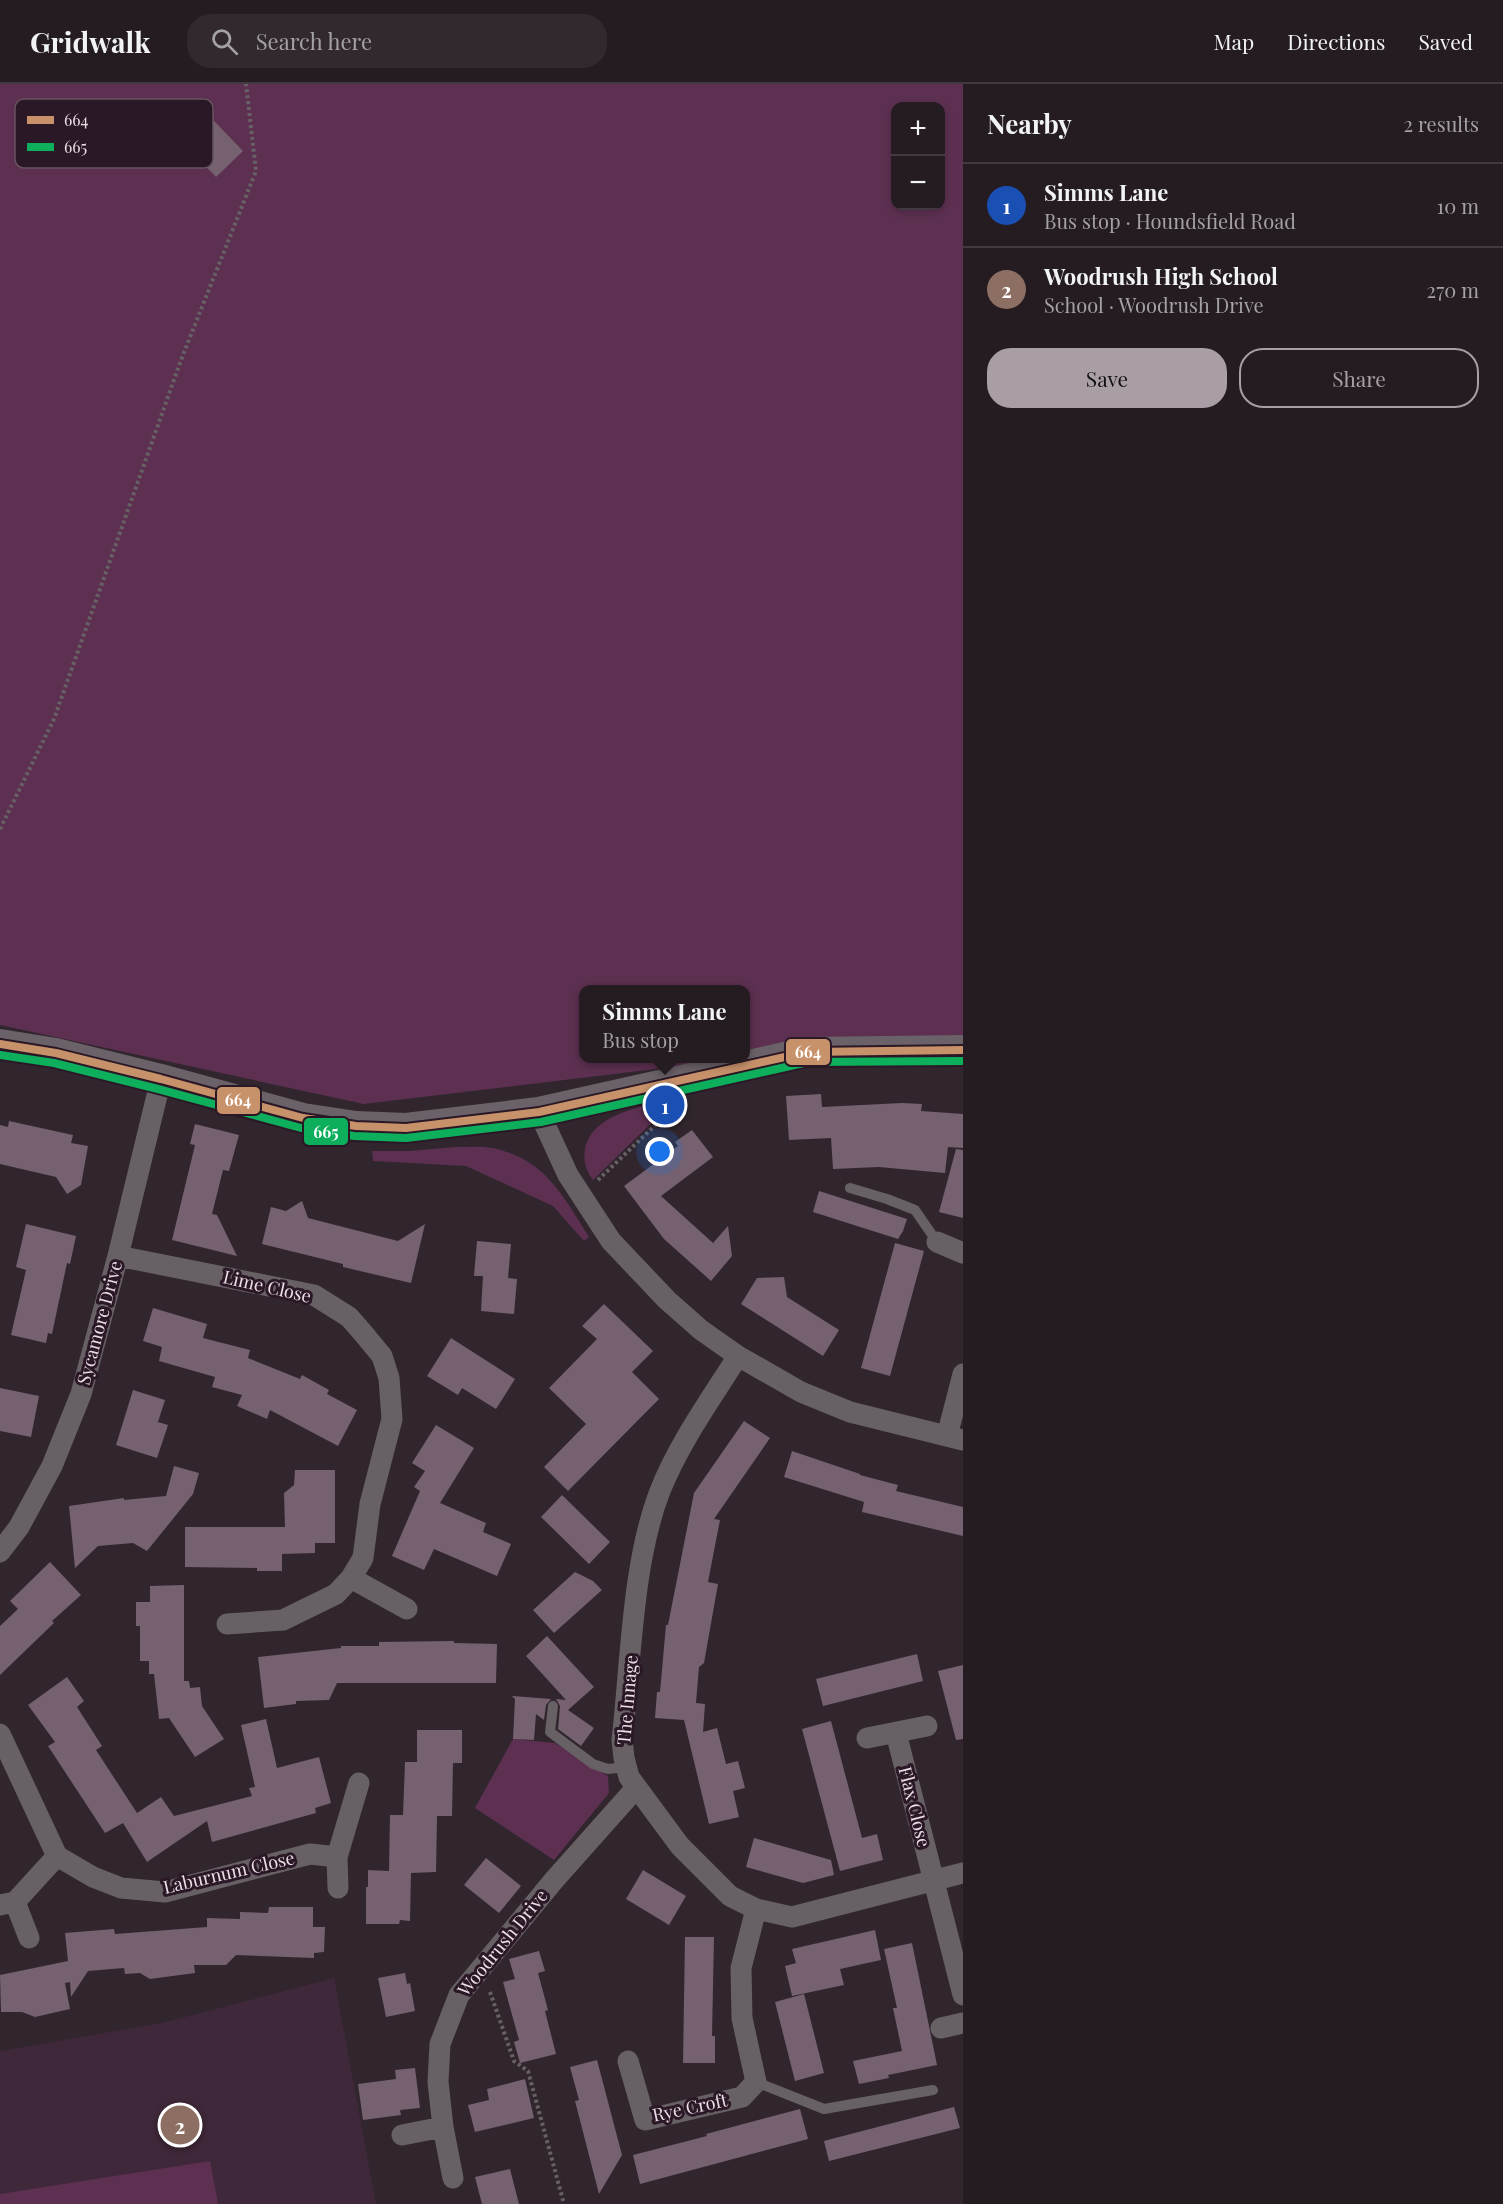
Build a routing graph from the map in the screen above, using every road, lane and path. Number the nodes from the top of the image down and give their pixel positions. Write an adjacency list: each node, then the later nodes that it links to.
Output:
1 (246, 84): 2 (path)
2 (0, 830)
3 (0, 1044): 5 (street)
4 (963, 1050): 7 (street)
5 (161, 1079): 7 (street); 12 (street, Sycamore Drive)
6 (673, 1108): 9 (path)
7 (539, 1112): 9 (street)
8 (850, 1188): 10 (lane)
9 (581, 1197): 13 (street)
10 (937, 1242): 11 (street)
11 (963, 1253)
12 (118, 1256): 16 (street, Sycamore Drive); 17 (street, Lime Close)
13 (738, 1356): 15 (street); 25 (street, The Innage)
14 (963, 1374): 15 (street)
15 (955, 1438)
16 (0, 1552)
17 (351, 1578): 18 (street); 19 (street, Lime Close)
18 (407, 1609)
19 (227, 1624)
20 (553, 1706): 25 (lane)
21 (927, 1726): 22 (street)
22 (896, 1733): 24 (street); 31 (street, Flax Close)
23 (0, 1734): 28 (street)
24 (867, 1738)
25 (626, 1767): 27 (street, The Innage)
26 (359, 1783): 29 (street)
27 (636, 1788): 34 (street, The Innage); 36 (street, Woodrush Drive)
28 (57, 1856): 29 (street, Laburnum Close); 33 (street)
29 (337, 1857): 32 (street)
30 (963, 1873): 31 (street, The Innage)
31 (932, 1880): 34 (street, The Innage); 37 (street, Flax Close)
32 (338, 1888)
33 (8, 1903): 35 (street)
34 (756, 1909): 41 (street)
35 (29, 1938)
36 (481, 1968): 43 (street, Woodrush Drive); 46 (path)
37 (963, 1995)
38 (963, 2023): 39 (street)
39 (941, 2028)
40 (628, 2061): 41 (street, Rye Croft)
41 (756, 2082): 42 (lane)
42 (933, 2090)
43 (443, 2127): 44 (street); 45 (street, Woodrush Drive)
44 (402, 2135)
45 (453, 2178)
46 (564, 2204)

